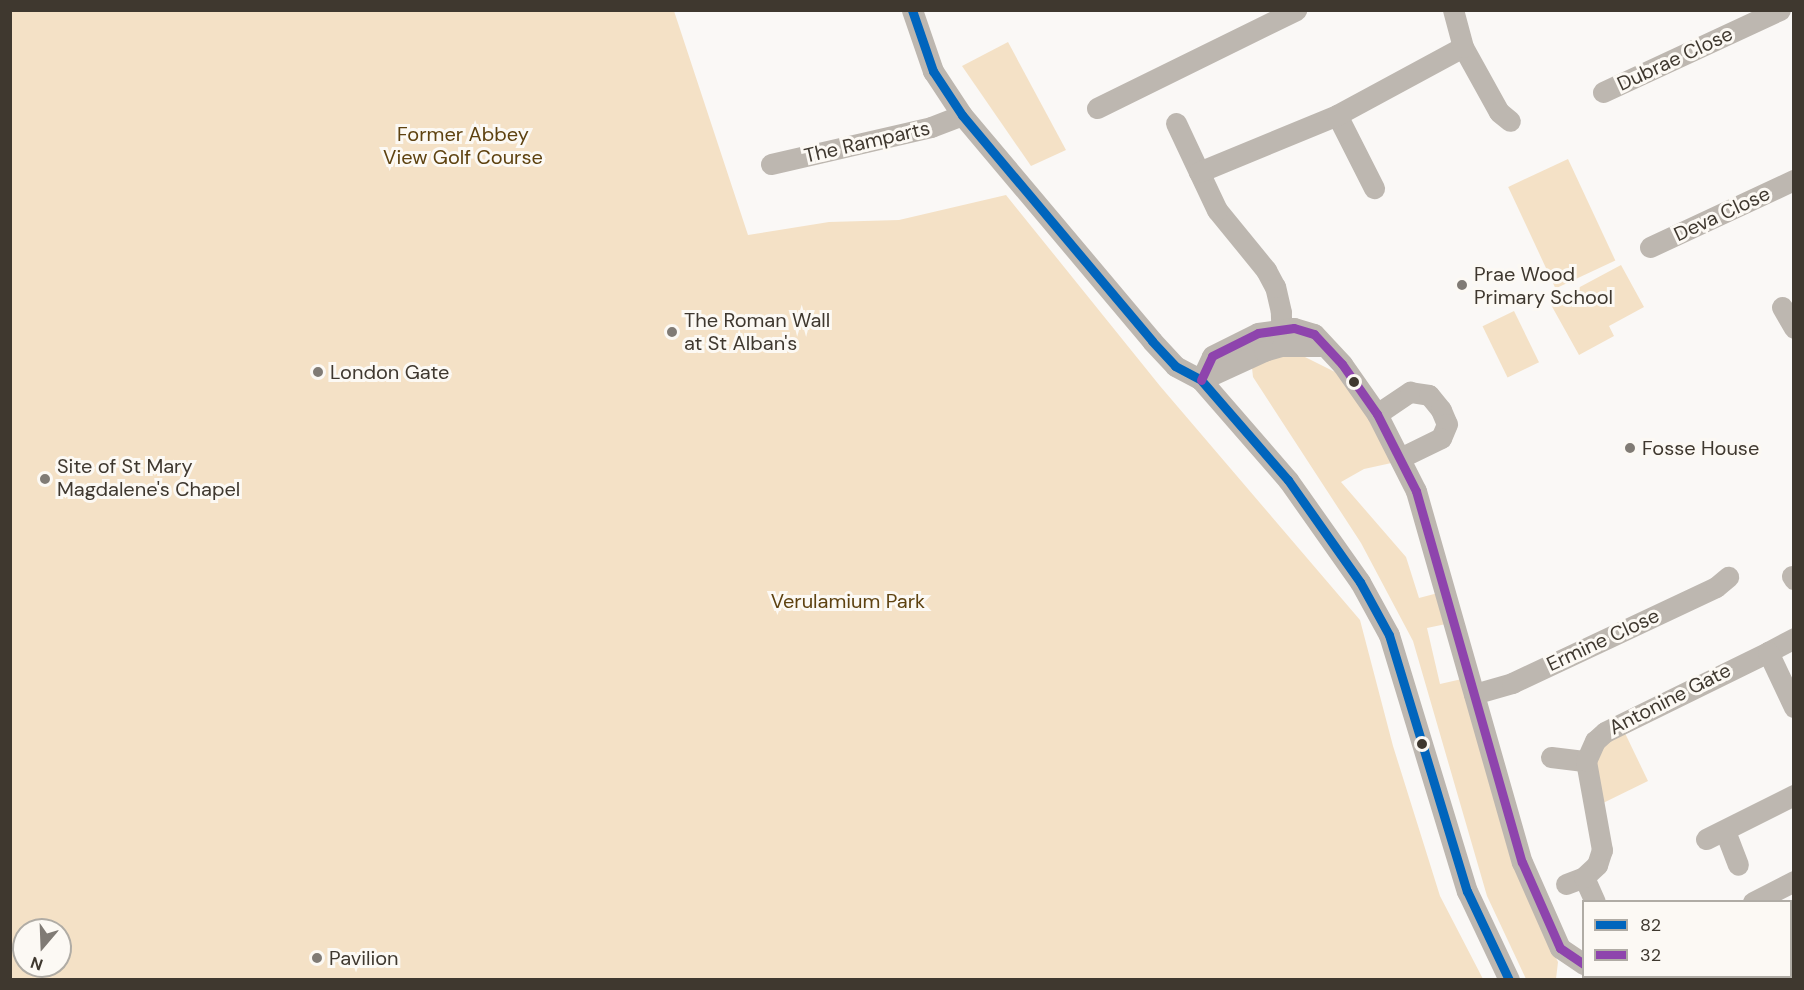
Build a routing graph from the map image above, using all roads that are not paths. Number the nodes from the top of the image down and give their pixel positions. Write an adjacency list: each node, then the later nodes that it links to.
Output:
1 (912, 10): 8 (street)
2 (1296, 10): 7 (street)
3 (1453, 10): 5 (street)
4 (1780, 10): 6 (street, Dubrae Close)
5 (1463, 47): 9 (street); 10 (street)
6 (1603, 92)
7 (1097, 108)
8 (962, 115): 12 (street, The Ramparts); 20 (street)
9 (1337, 116): 13 (street); 15 (street)
10 (1510, 121)
11 (1176, 123): 13 (street)
12 (771, 164)
13 (1199, 172): 19 (street)
14 (1794, 180): 16 (street, Deva Close)
15 (1374, 188)
16 (1650, 247)
17 (1782, 307): 18 (street)
18 (1794, 328)
19 (1282, 337): 20 (street); 21 (street)
20 (1201, 380): 38 (street)
21 (1377, 414): 22 (street); 22 (street)
22 (1402, 457): 26 (street)
23 (1728, 577): 26 (street, Ermine Close)
24 (1794, 638): 25 (street, Antonine Gate)
25 (1768, 652): 27 (street); 29 (street, Antonine Gate)
26 (1473, 694): 35 (street)
27 (1794, 707)
28 (1551, 757): 29 (street)
29 (1586, 761): 33 (street)
30 (1794, 795): 31 (street)
31 (1738, 865)
32 (1794, 881): 34 (street)
33 (1592, 900)
34 (1757, 900)
35 (1557, 936): 36 (street); 37 (street)
36 (1582, 948)
37 (1582, 963)
38 (1509, 980)

